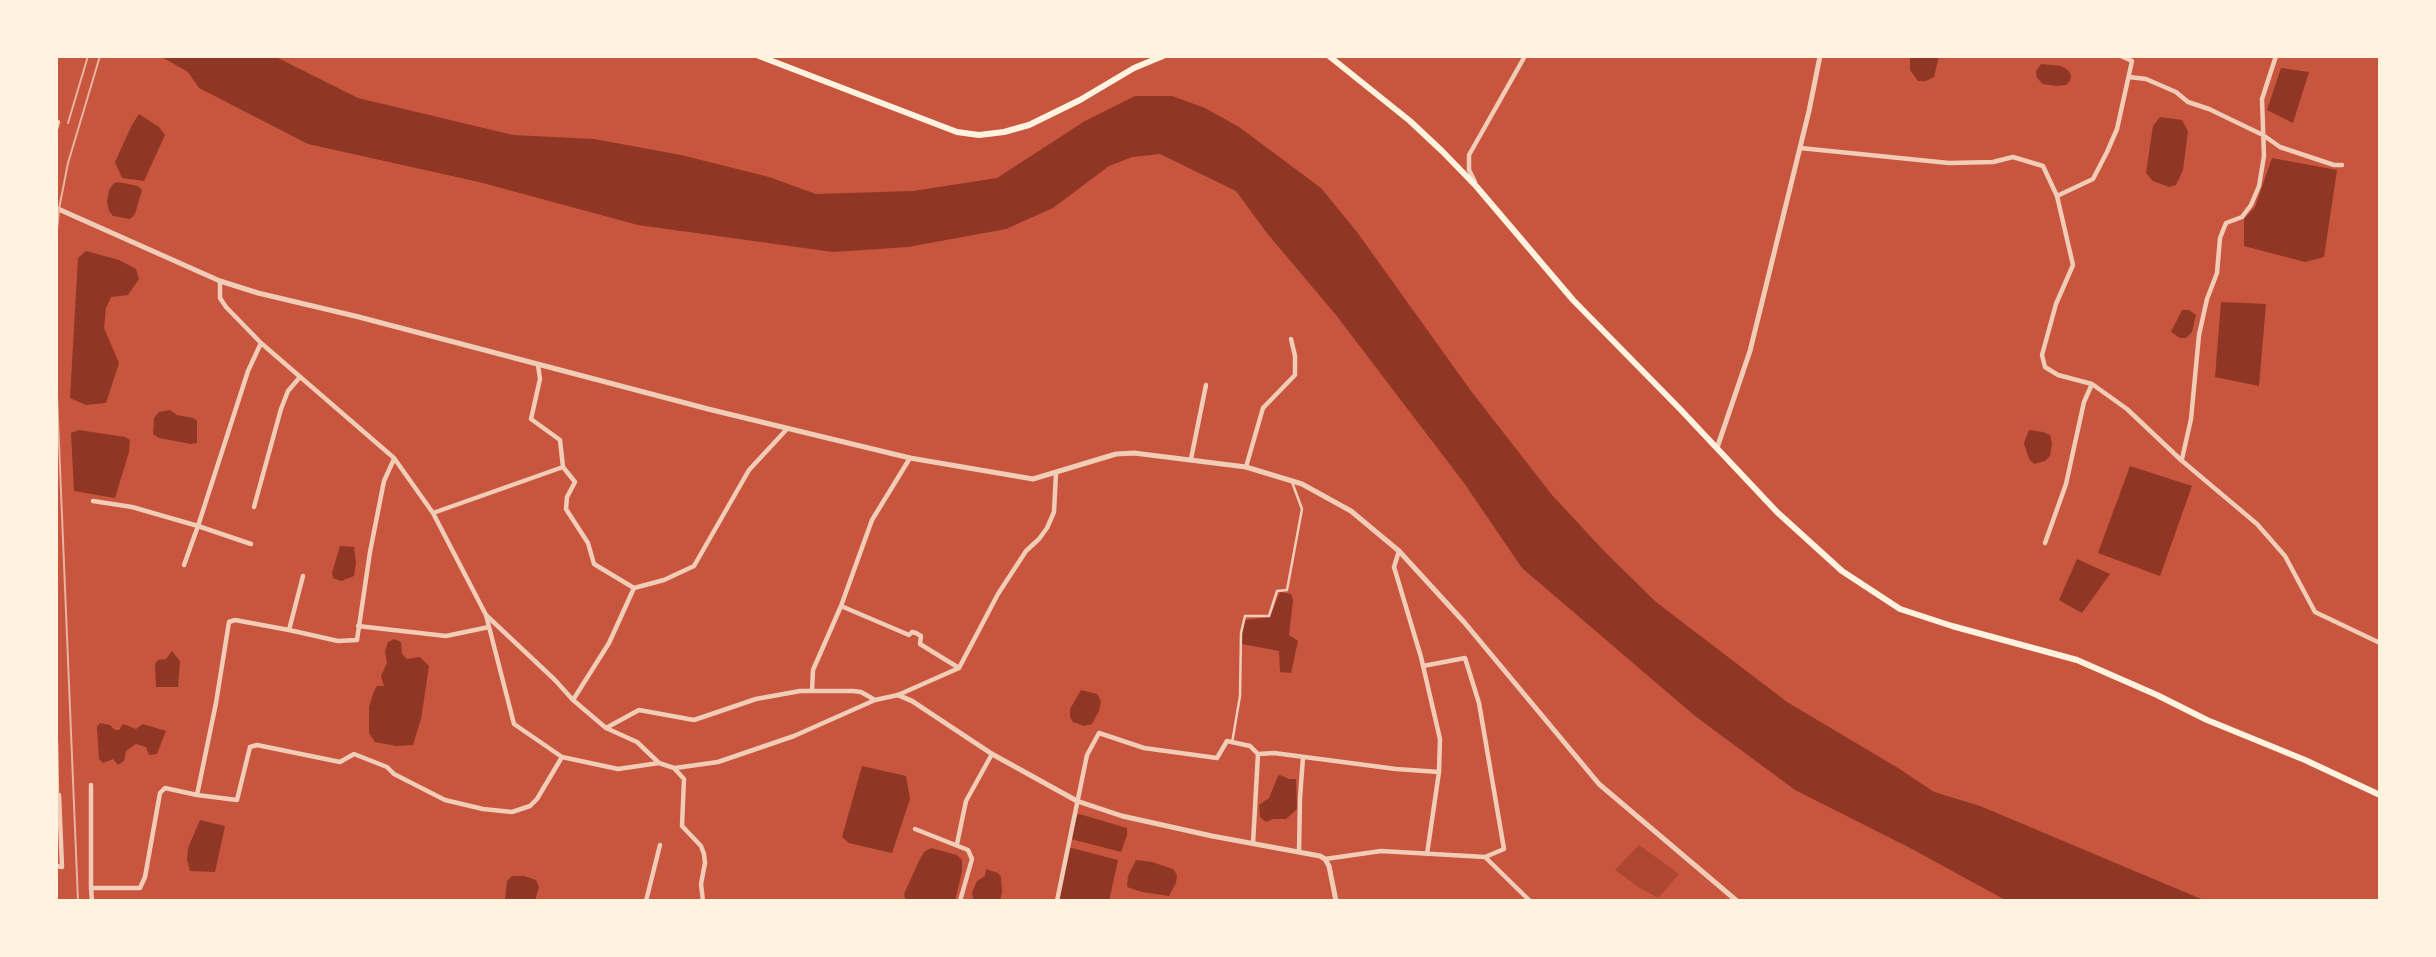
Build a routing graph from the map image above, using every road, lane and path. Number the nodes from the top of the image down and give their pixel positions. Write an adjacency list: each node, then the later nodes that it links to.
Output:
1 (759, 56): 2 (main road)
2 (1163, 56)
3 (1329, 56): 14 (main road)
4 (1525, 56): 14 (street)
5 (1820, 56): 12 (street)
6 (2121, 56): 8 (street)
7 (2276, 56): 11 (street)
8 (2129, 77): 11 (street); 15 (street)
9 (56, 122): 10 (street)
10 (56, 129)
11 (2263, 135): 13 (street); 29 (street)
12 (1799, 148): 15 (street); 25 (street)
13 (2342, 165)
14 (1476, 186): 25 (main road)
15 (2057, 196): 22 (street)
16 (56, 208): 17 (street)
17 (220, 281): 19 (street); 20 (street)
18 (1291, 340): 31 (street)
19 (261, 343): 21 (street); 37 (street)
20 (538, 365): 24 (street); 30 (street)
21 (300, 377): 26 (street); 35 (street)
22 (2092, 384): 29 (street); 38 (street)
23 (1206, 385): 28 (street)
24 (787, 429): 27 (street); 43 (street)
25 (1717, 447): 69 (main road)
26 (394, 458): 36 (street); 46 (street)
27 (910, 458): 32 (street); 44 (street)
28 (1191, 459): 31 (street); 32 (street)
29 (2181, 460): 49 (street)
30 (563, 467): 36 (street); 43 (street)
31 (1246, 467): 33 (street)
32 (1056, 473): 51 (street)
33 (1291, 481): 40 (street); 58 (street)
34 (93, 501): 37 (street)
35 (254, 507)
36 (433, 513): 45 (street)
37 (198, 526): 39 (street); 41 (street)
38 (2045, 543)
39 (251, 544)
40 (1399, 551): 50 (street); 88 (street)
41 (184, 565)
42 (303, 576): 48 (street)
43 (634, 588): 54 (street)
44 (841, 606): 51 (street); 52 (street)
45 (486, 615): 47 (street); 54 (street)
46 (358, 626): 47 (street); 48 (street)
47 (489, 627): 61 (street)
48 (289, 630): 68 (street)
49 (2380, 643)
50 (1423, 667): 65 (street); 77 (street)
51 (959, 668): 53 (street)
52 (812, 691): 55 (street); 56 (street)
53 (898, 695): 55 (street); 59 (street)
54 (573, 700): 56 (street)
55 (875, 700): 64 (street)
56 (606, 728): 63 (street)
57 (56, 743): 67 (street)
58 (1232, 743): 60 (street); 70 (street)
59 (992, 754): 70 (street); 73 (street)
60 (1258, 754): 62 (street); 72 (street)
61 (562, 757): 63 (street); 68 (street)
62 (1304, 757): 65 (street); 75 (street)
63 (659, 763): 64 (street)
64 (674, 768): 83 (street)
65 (1439, 772): 76 (street)
66 (90, 785): 80 (street)
67 (57, 795): 79 (street)
68 (197, 795): 80 (street)
69 (2380, 795)
70 (1077, 801): 72 (street); 85 (street)
71 (915, 829): 73 (street)
72 (1253, 843): 75 (street)
73 (957, 844): 84 (street)
74 (660, 845): 82 (street)
75 (1299, 852): 78 (street)
76 (1427, 854): 77 (street); 78 (street)
77 (1485, 857): 87 (street)
78 (1325, 859): 86 (street)
79 (56, 866)
80 (91, 888): 81 (street)
81 (92, 901)
82 (646, 901)
83 (703, 901)
84 (960, 901)
85 (1057, 901)
86 (1336, 901)
87 (1530, 901)
88 (1737, 901)

